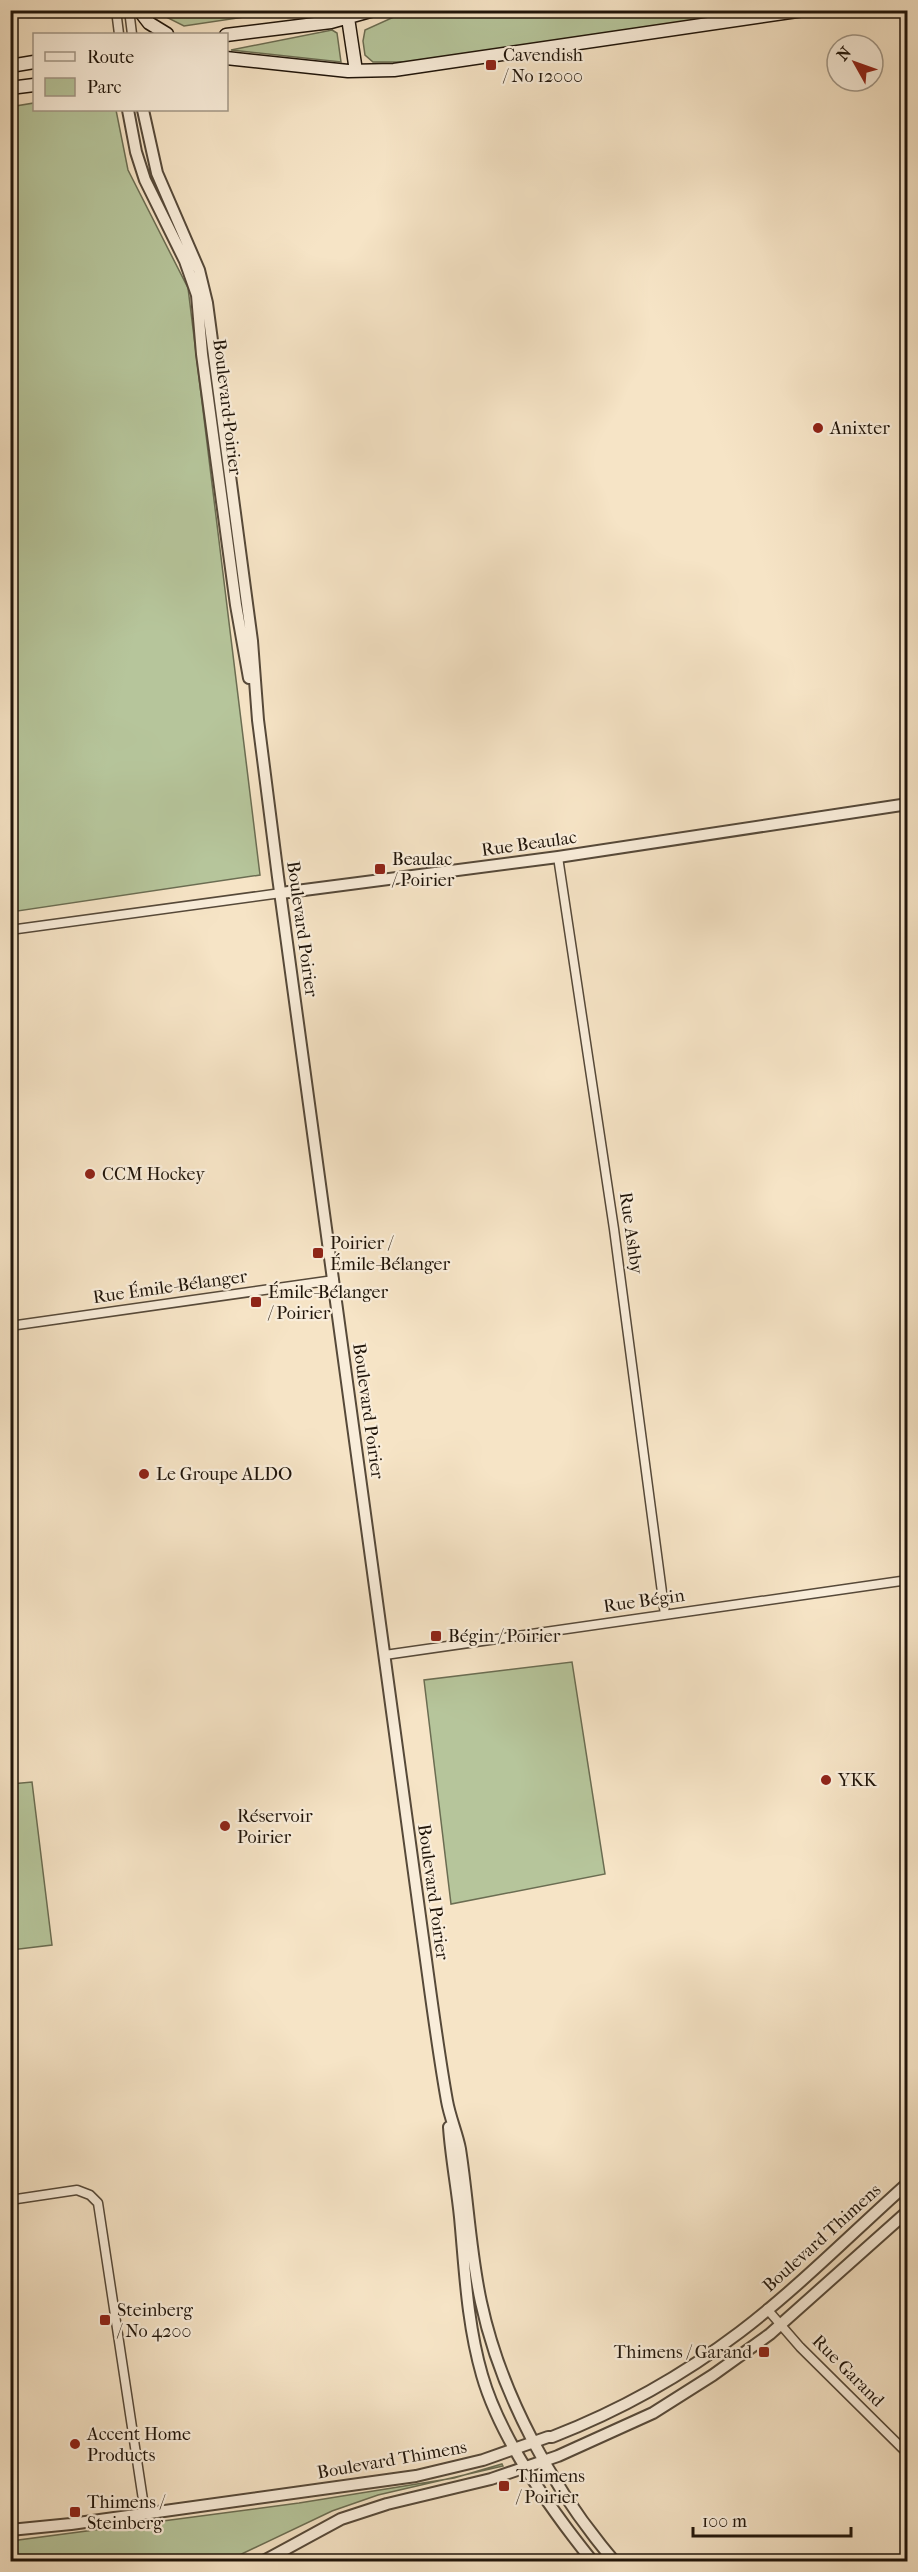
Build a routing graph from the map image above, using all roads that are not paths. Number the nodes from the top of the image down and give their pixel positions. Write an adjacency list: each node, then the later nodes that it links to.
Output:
1 (116, 10): 8 (street)
2 (129, 10): 9 (street)
3 (138, 10): 10 (main road)
4 (374, 10): 7 (main road)
5 (804, 10): 6 (main road)
6 (762, 14): 15 (main road)
7 (348, 18): 11 (main road); 15 (main road)
8 (118, 33)
9 (132, 33)
10 (165, 33)
11 (228, 35)
12 (228, 58): 15 (main road)
13 (33, 63): 14 (main road)
14 (10, 66)
15 (356, 71)
16 (33, 85): 17 (main road)
17 (10, 88)
18 (128, 111): 20 (street, Boulevard Poirier)
19 (143, 111): 20 (street, Boulevard Poirier)
20 (258, 720): 23 (street, Boulevard Poirier)
21 (908, 804): 22 (street, Rue Beaulac)
22 (558, 857): 23 (street, Rue Beaulac); 28 (street, Rue Ashby)
23 (281, 893): 24 (street, Rue Beaulac); 25 (street, Boulevard Poirier)
24 (10, 930)
25 (334, 1280): 26 (street, Rue Émile-Bélanger); 29 (street, Boulevard Poirier)
26 (10, 1326)
27 (908, 1580): 28 (street, Rue Bégin)
28 (665, 1615): 29 (street, Rue Bégin)
29 (385, 1655): 30 (street, Boulevard Poirier)
30 (448, 2106): 36 (street, Boulevard Poirier); 37 (street, Boulevard Poirier)
31 (908, 2183): 34 (street, Boulevard Thimens)
32 (10, 2200): 41 (street)
33 (908, 2211): 35 (street, Boulevard Thimens)
34 (767, 2309): 35 (street, Rue Garand); 36 (street, Boulevard Thimens)
35 (781, 2325): 38 (street, Rue Garand); 39 (street, Boulevard Thimens)
36 (535, 2443): 37 (street, Boulevard Thimens); 39 (street, Boulevard Poirier)
37 (516, 2450): 40 (street, Boulevard Poirier); 41 (street, Boulevard Thimens)
38 (908, 2454)
39 (545, 2461): 40 (street, Boulevard Thimens); 45 (street, Boulevard Poirier)
40 (526, 2467): 43 (street, Boulevard Thimens); 44 (street, Boulevard Poirier)
41 (145, 2513): 42 (street, Boulevard Thimens)
42 (10, 2530)
43 (262, 2562)
44 (593, 2562)
45 (615, 2562)

